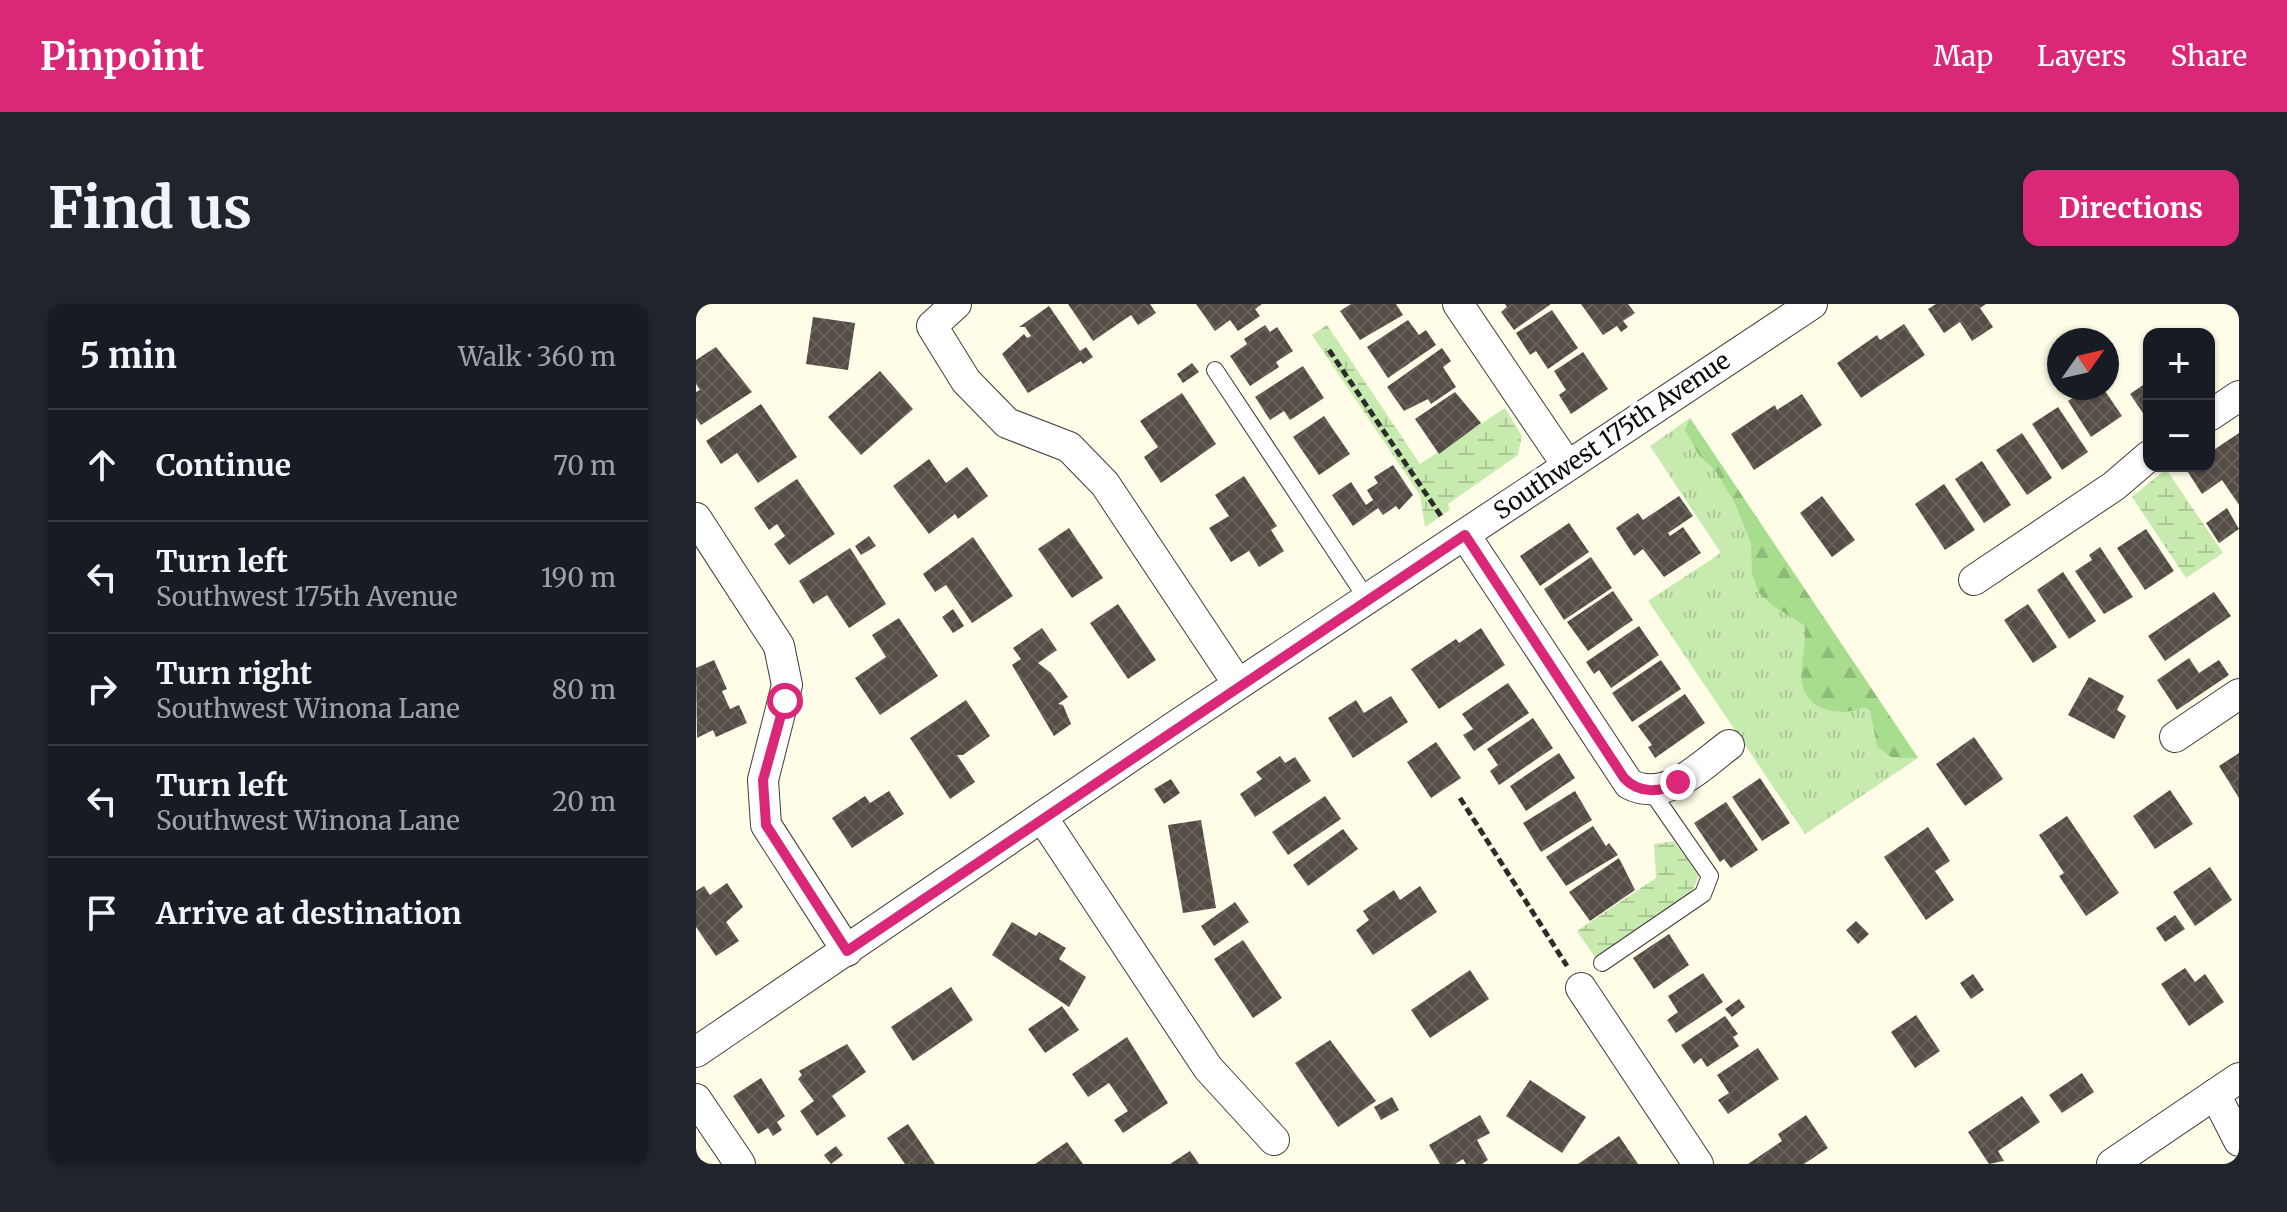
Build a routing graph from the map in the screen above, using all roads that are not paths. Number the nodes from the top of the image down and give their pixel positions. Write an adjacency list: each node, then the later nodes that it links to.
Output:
1 (956, 304): 13 (street)
2 (1458, 304): 8 (street)
3 (1812, 304): 8 (street, Southwest 175th Avenue)
4 (1215, 370): 12 (lane)
5 (2239, 396): 6 (street)
6 (2215, 412)
7 (2143, 461): 11 (street)
8 (1567, 465): 10 (street, Southwest 175th Avenue)
9 (696, 518): 19 (street)
10 (1461, 537): 12 (street, Southwest 175th Avenue); 17 (street)
11 (1974, 580)
12 (1367, 599): 13 (street, Southwest 175th Avenue)
13 (1238, 684): 18 (street, Southwest 175th Avenue)
14 (2239, 694): 15 (street)
15 (2175, 737)
16 (1729, 745): 17 (street)
17 (1651, 791): 20 (lane)
18 (1042, 817): 19 (street, Southwest 175th Avenue); 25 (street)
19 (847, 951): 22 (street, Southwest 175th Avenue)
20 (1602, 963)
21 (1581, 988): 28 (street)
22 (696, 1052)
23 (2227, 1086): 26 (street); 29 (street)
24 (696, 1099): 27 (street)
25 (1274, 1140)
26 (2239, 1141)
27 (740, 1164)
28 (1698, 1164)
29 (2112, 1164)

